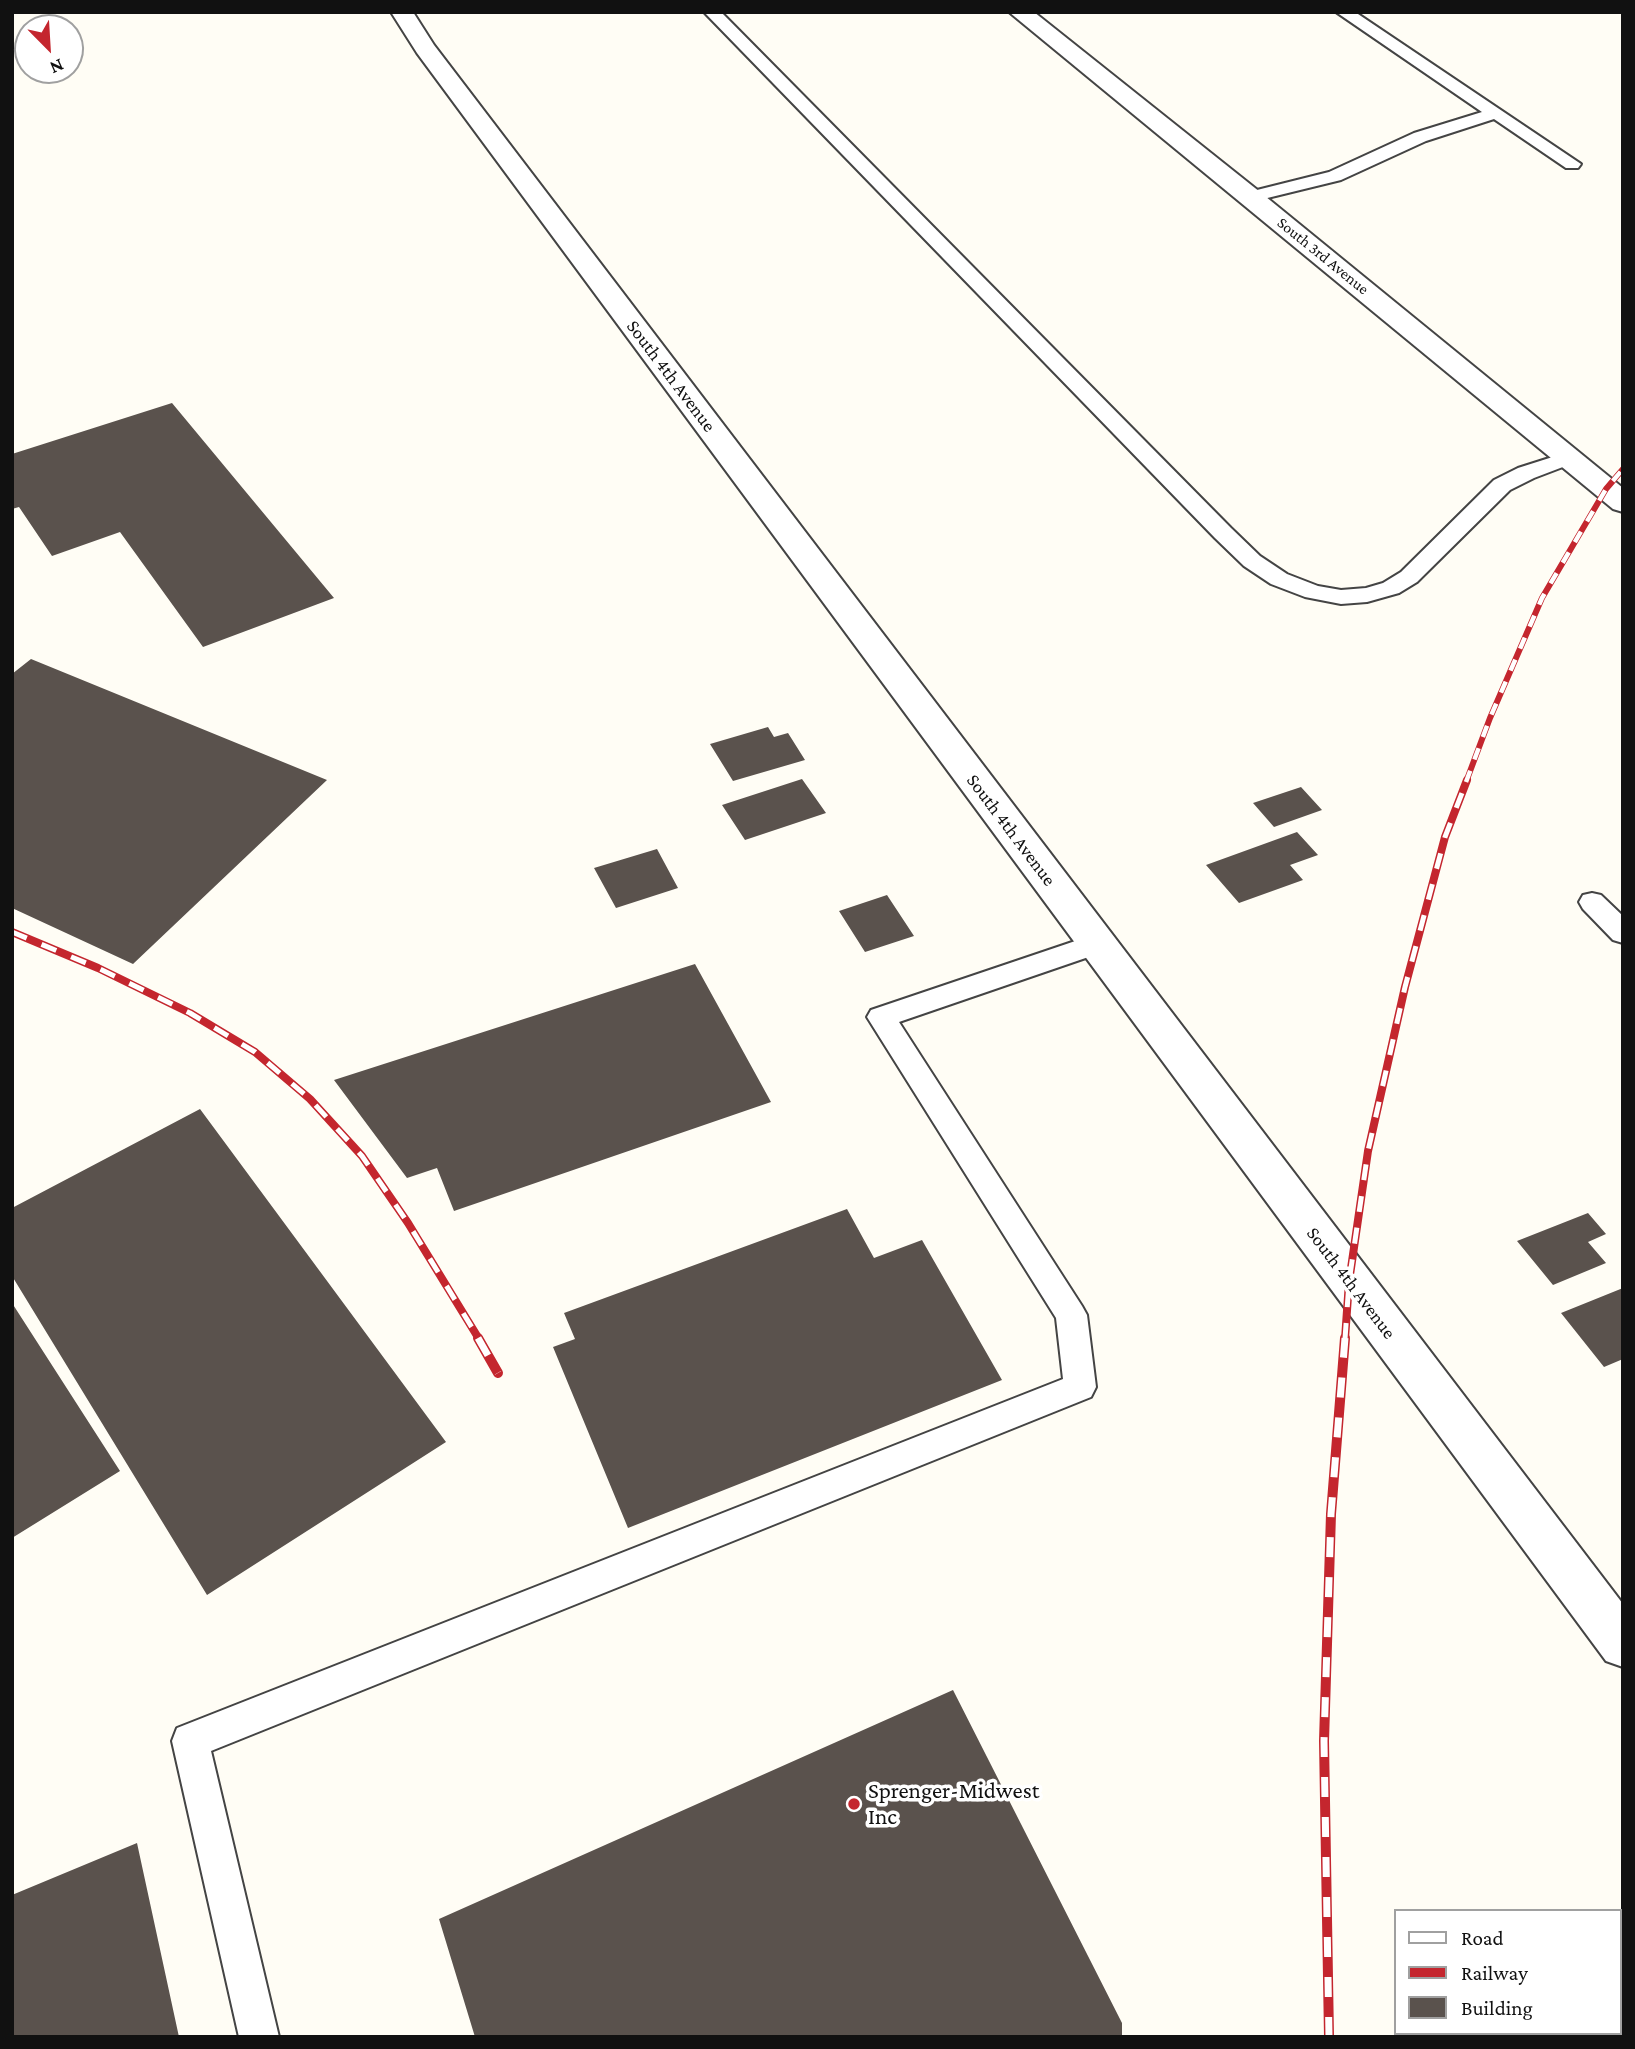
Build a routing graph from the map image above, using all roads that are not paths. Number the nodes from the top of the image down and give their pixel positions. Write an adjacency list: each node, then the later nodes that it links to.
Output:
1 (402, 12): 12 (street, South 4th Avenue)
2 (712, 12): 8 (lane)
3 (1020, 12): 7 (street, South 3rd Avenue)
4 (1344, 12): 5 (lane)
5 (1496, 113): 6 (lane); 7 (lane)
6 (1572, 164)
7 (1251, 197): 8 (street, South 3rd Avenue)
8 (1569, 458): 9 (street, South 3rd Avenue)
9 (1623, 503)
10 (1592, 902): 11 (lane)
11 (1623, 933)
12 (1096, 944): 13 (street, South 4th Avenue); 14 (lane)
13 (1623, 1644)
14 (259, 2037)

